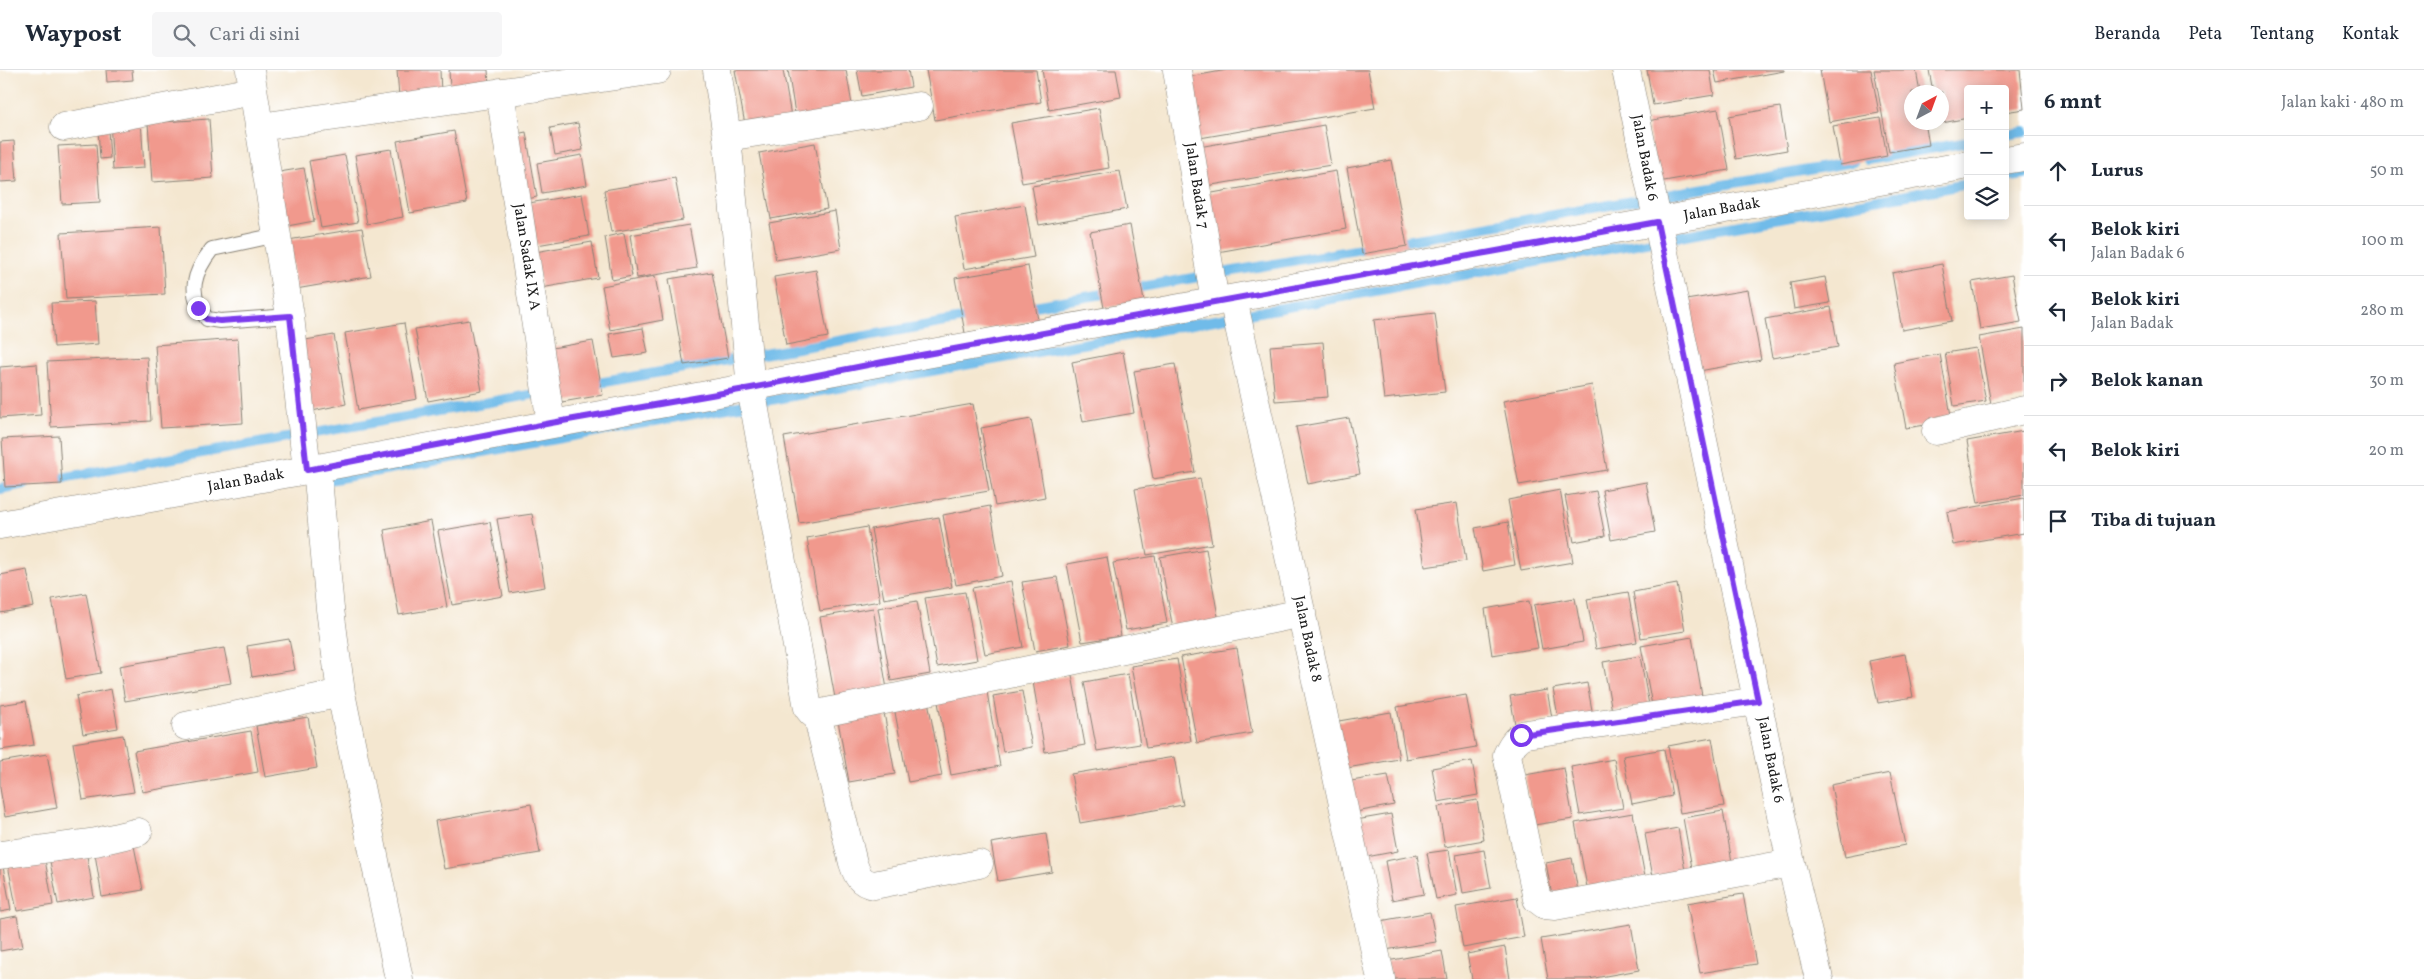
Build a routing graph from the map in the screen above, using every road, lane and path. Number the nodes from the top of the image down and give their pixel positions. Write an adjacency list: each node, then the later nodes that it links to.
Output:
1 (657, 70): 6 (street)
2 (717, 70): 10 (street)
3 (1177, 70): 16 (street, Jalan Badak 7)
4 (1626, 70): 14 (street, Jalan Badak 6)
5 (252, 80): 8 (street); 9 (street)
6 (500, 92): 8 (street); 20 (street, Jalan Sadak IX A)
7 (919, 106): 10 (street)
8 (260, 126): 15 (street)
9 (64, 127)
10 (727, 137): 18 (street)
11 (2024, 157): 12 (street)
12 (2009, 159)
13 (1964, 166): 14 (street, Jalan Badak)
14 (1657, 222): 16 (street, Jalan Badak); 26 (street, Jalan Badak 6)
15 (277, 235): 17 (street); 17 (lane)
16 (1224, 300): 18 (street, Jalan Badak); 24 (street, Jalan Badak 8)
17 (290, 316): 22 (street)
18 (751, 388): 20 (street, Jalan Badak); 27 (street)
19 (2024, 410): 21 (street)
20 (551, 423): 22 (street, Jalan Badak)
21 (1936, 431)
22 (312, 469): 23 (street, Jalan Badak); 25 (street)
23 (0, 524)
24 (1302, 613): 27 (street); 34 (street, Jalan Badak 8)
25 (341, 694): 28 (street); 33 (street)
26 (1758, 701): 31 (street, Jalan Badak 6); 31 (street)
27 (817, 714): 32 (street)
28 (186, 726)
29 (138, 832): 30 (street)
30 (0, 855)
31 (1791, 863): 35 (street, Jalan Badak 6)
32 (979, 864)
33 (399, 979)
34 (1381, 979)
35 (1819, 979)

